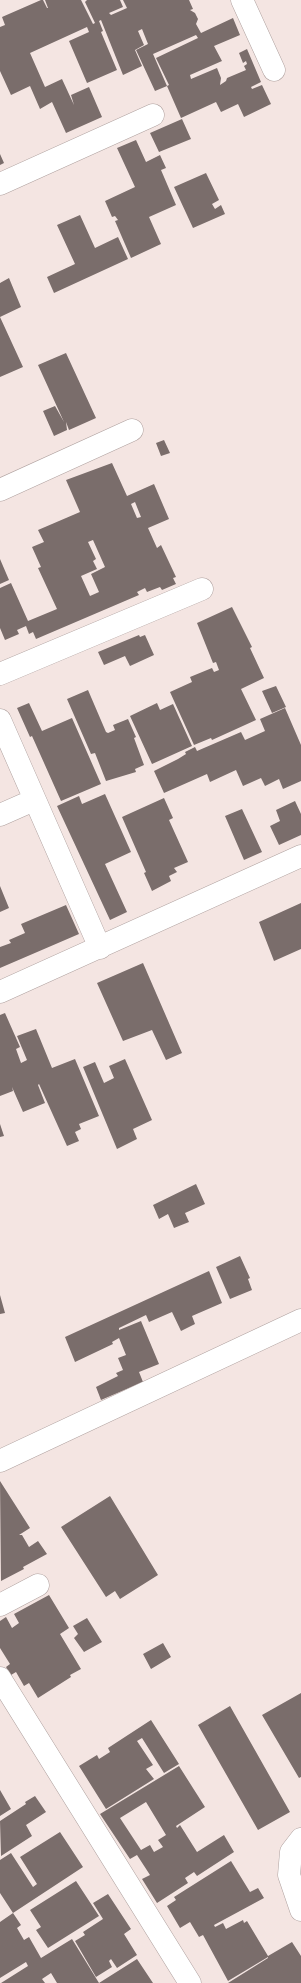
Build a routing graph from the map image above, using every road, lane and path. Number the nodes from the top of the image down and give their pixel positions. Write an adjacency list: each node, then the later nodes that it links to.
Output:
1 (242, 0): 2 (street)
2 (274, 70)
3 (153, 115): 4 (street)
4 (0, 184)
5 (132, 430): 6 (street)
6 (0, 490)
7 (202, 589): 8 (street)
8 (0, 674)
9 (0, 720): 10 (street)
10 (34, 800): 11 (street); 13 (street)
11 (0, 815)
12 (301, 856): 13 (street)
13 (100, 948): 14 (street)
14 (0, 992)
15 (301, 1320): 16 (street)
16 (0, 1461)
17 (38, 1585): 18 (street)
18 (0, 1605)
19 (0, 1678): 22 (street)
20 (301, 1839): 21 (street)
21 (301, 1910)
22 (190, 1983)

